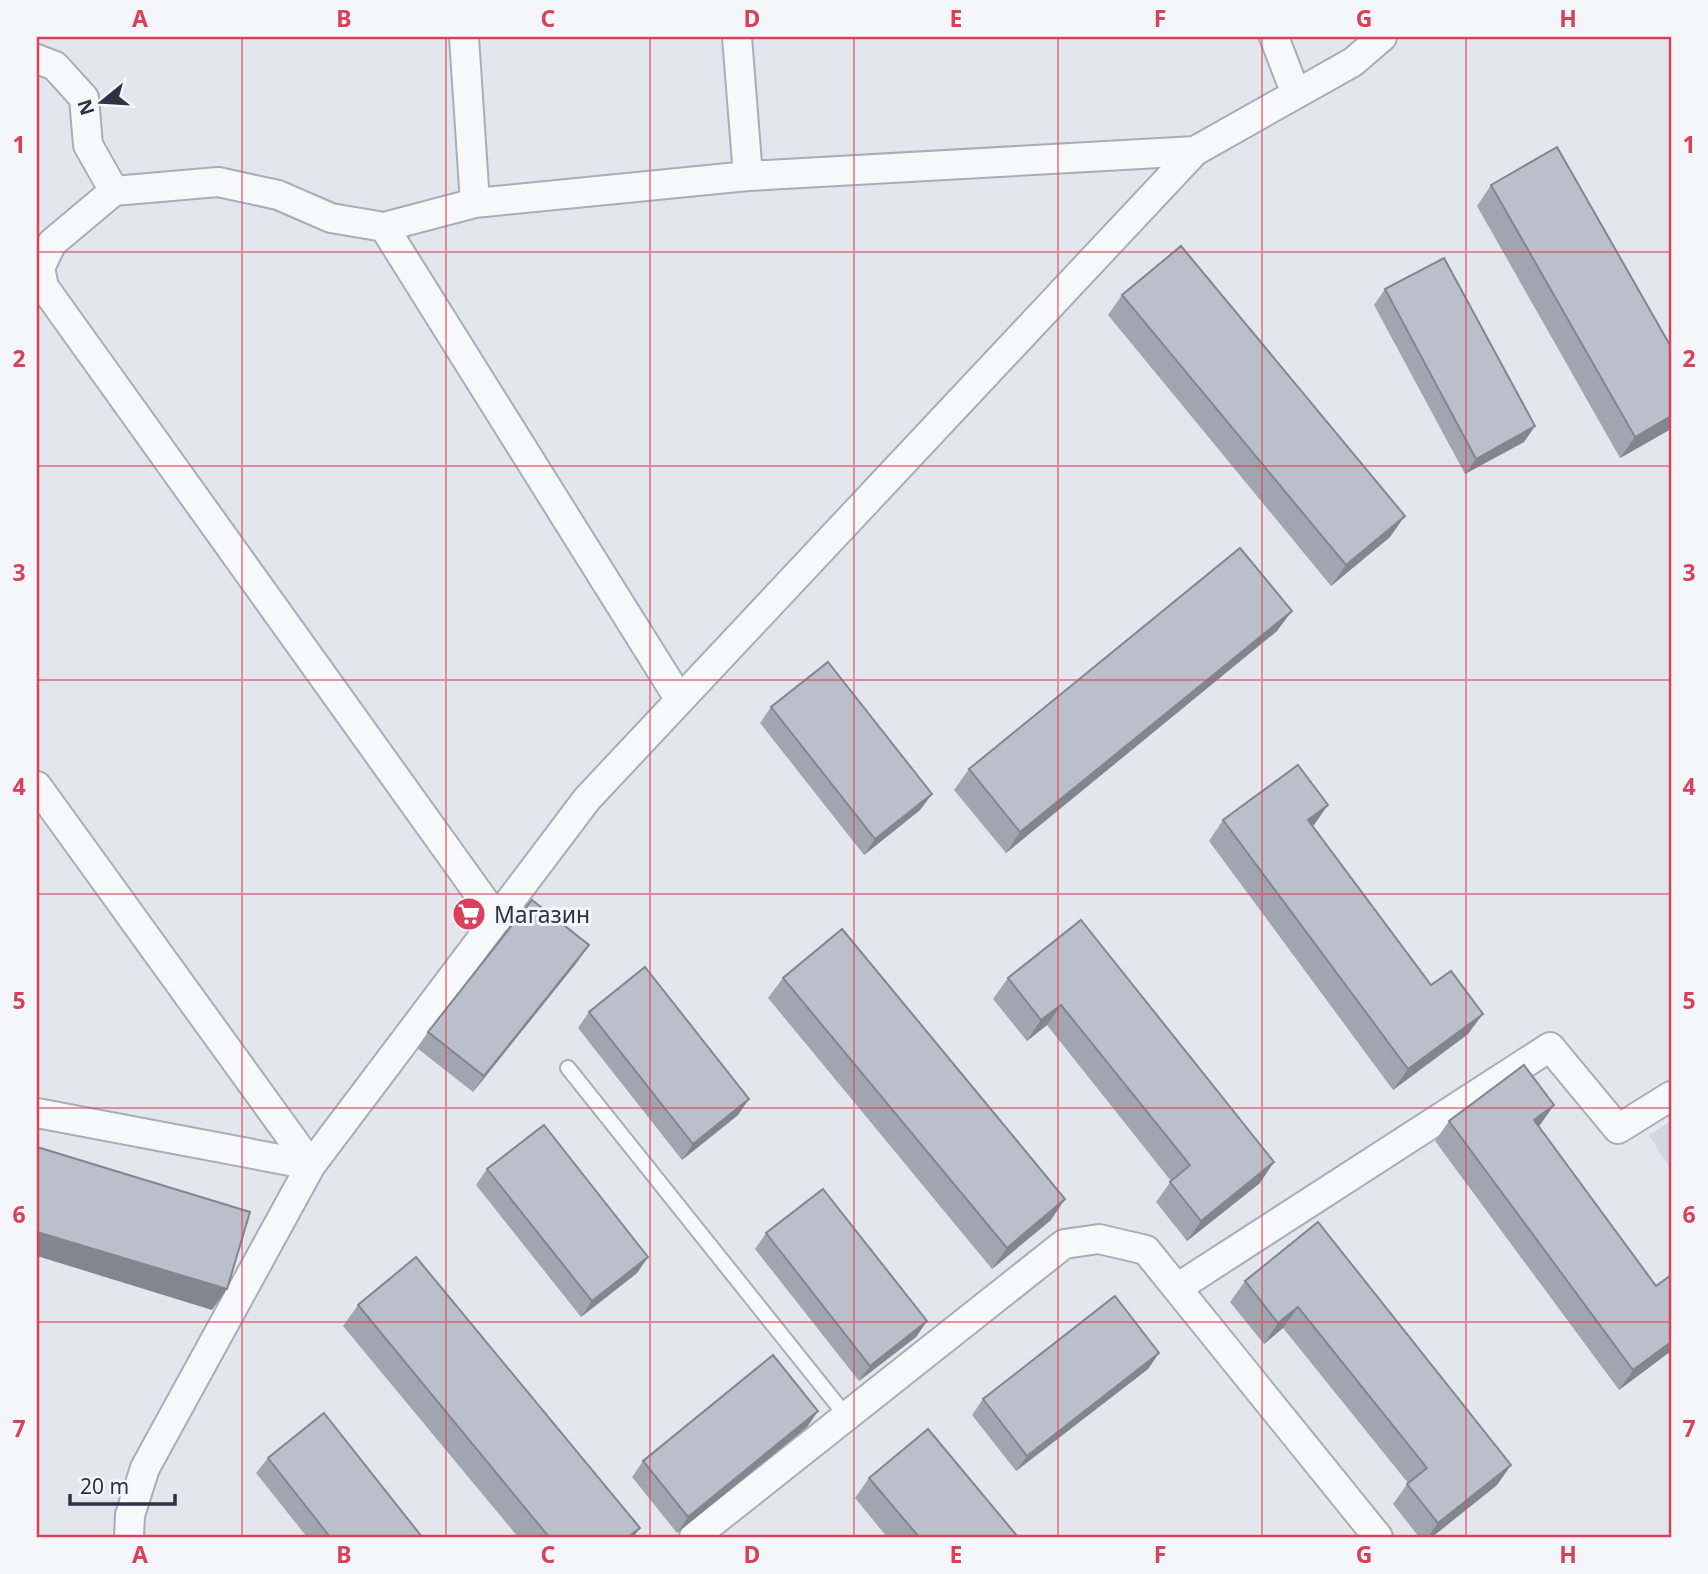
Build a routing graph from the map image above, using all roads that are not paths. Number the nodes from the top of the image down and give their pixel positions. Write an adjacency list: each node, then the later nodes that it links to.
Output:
1 (464, 37): 10 (street)
2 (737, 37): 8 (street)
3 (1274, 37): 6 (street)
4 (1382, 37): 6 (street)
5 (37, 59): 9 (street)
6 (1296, 94): 7 (street)
7 (1195, 151): 8 (street); 12 (street)
8 (748, 177): 10 (street)
9 (114, 191): 11 (street); 14 (street)
10 (475, 203): 11 (street)
11 (384, 227): 12 (street)
12 (680, 700): 14 (street)
13 (37, 786): 18 (street)
14 (497, 919): 18 (street)
15 (568, 1068): 20 (lane)
16 (1671, 1096): 19 (street)
17 (37, 1113): 18 (street)
18 (310, 1165): 21 (street)
19 (1177, 1288): 20 (street); 23 (street)
20 (847, 1417): 22 (street)
21 (128, 1537)
22 (694, 1537)
23 (1378, 1537)

